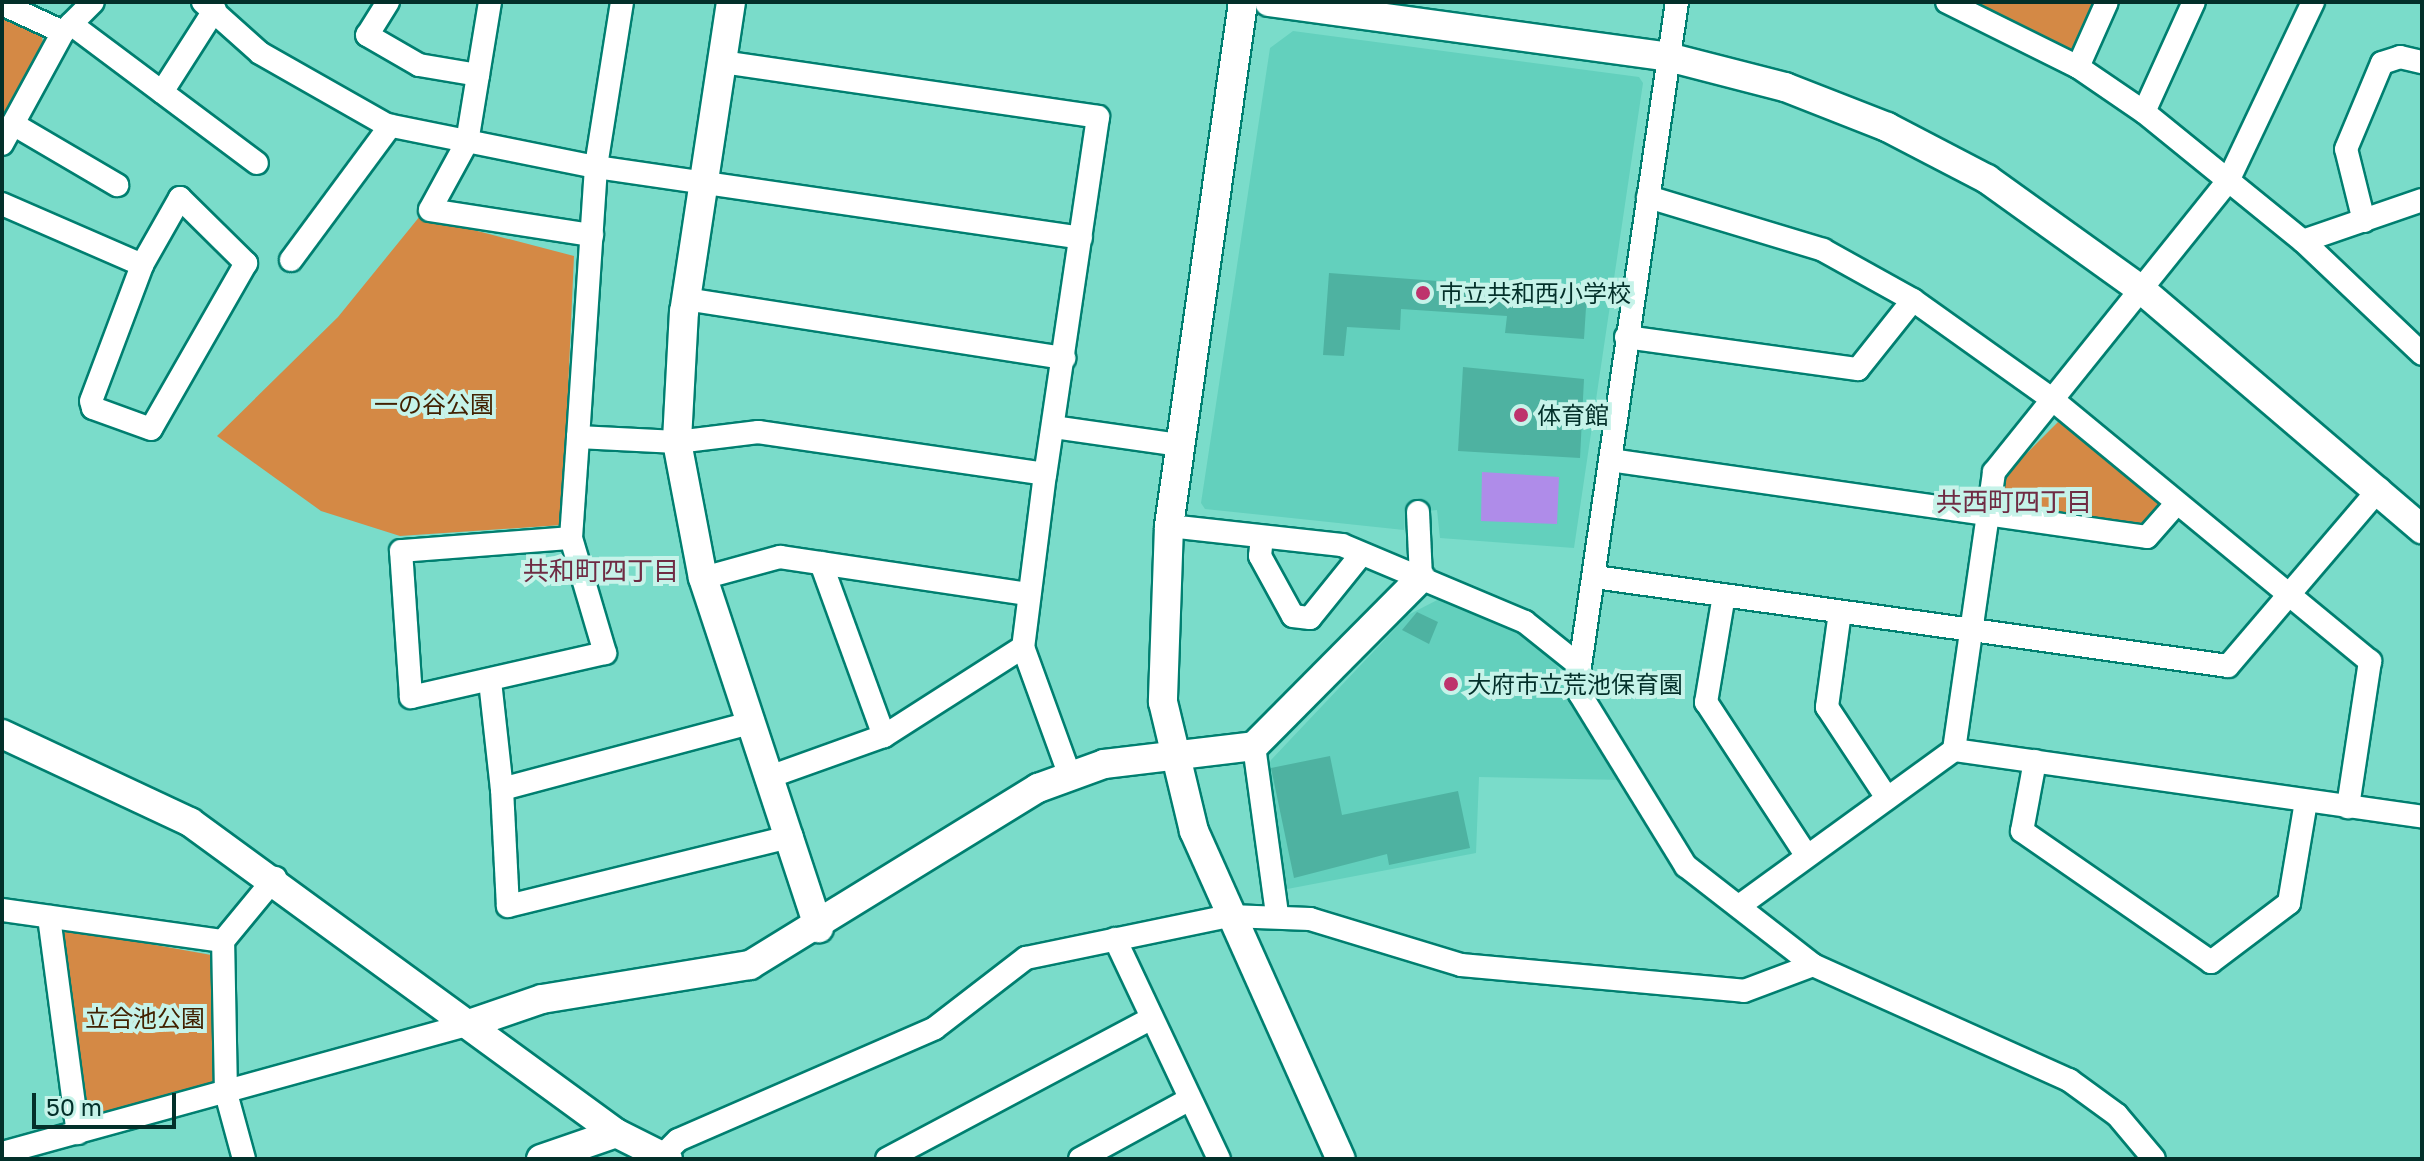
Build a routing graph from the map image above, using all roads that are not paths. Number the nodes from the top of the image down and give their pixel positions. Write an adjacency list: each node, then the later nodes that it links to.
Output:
1 (93, 2): 15 (street)
2 (388, 2): 20 (street)
3 (490, 2): 20 (street)
4 (622, 2): 27 (street)
5 (731, 2): 17 (street)
6 (1243, 2): 50 (street)
7 (1269, 2): 16 (street)
8 (1677, 2): 16 (street)
9 (1947, 2): 19 (street)
10 (2107, 2): 19 (street)
11 (2194, 2): 22 (street)
12 (2313, 2): 28 (street)
13 (2, 4): 15 (street)
14 (209, 6): 21 (street); 23 (street)
15 (67, 28): 21 (street); 24 (street)
16 (1668, 57): 31 (street); 40 (street)
17 (722, 62): 29 (street); 36 (street)
18 (2422, 62): 34 (street)
19 (2078, 67): 22 (street)
20 (478, 75): 25 (street)
21 (162, 92): 26 (street)
22 (2144, 112): 28 (street)
23 (390, 126): 25 (street); 38 (street)
24 (7, 134): 30 (street)
25 (467, 142): 27 (street); 35 (street)
26 (257, 163)
27 (596, 167): 29 (street); 35 (street)
28 (2228, 181): 37 (street); 40 (street)
29 (704, 183): 36 (street); 41 (street)
30 (117, 185)
31 (1648, 197): 42 (street); 43 (street)
32 (2422, 200): 34 (street)
33 (2, 204): 39 (street)
34 (2364, 221): 37 (street)
35 (592, 235): 48 (street)
36 (1081, 238): 45 (street)
37 (2303, 241): 44 (street)
38 (291, 260)
39 (142, 265): 39 (street)
40 (2143, 291): 46 (street); 53 (street)
41 (686, 299): 45 (street); 49 (street)
42 (1913, 300): 43 (street); 46 (street)
43 (1626, 337): 51 (street)
44 (2422, 354)
45 (1064, 358): 47 (street)
46 (2053, 400): 54 (street); 56 (street)
47 (1053, 427): 50 (street); 52 (street)
48 (578, 437): 49 (street); 60 (street)
49 (677, 442): 52 (street); 64 (street)
50 (1180, 445): 57 (street)
51 (1610, 460): 56 (street); 63 (street)
52 (1045, 474): 66 (street)
53 (2379, 489): 58 (street); 68 (street)
54 (2176, 504): 56 (street); 68 (street)
55 (1418, 512): 65 (street)
56 (1987, 515): 70 (street)
57 (1169, 526): 59 (street); 79 (street)
58 (2422, 529)
59 (1262, 537): 61 (street); 61 (street)
60 (571, 538): 73 (street); 73 (street)
61 (1360, 556): 65 (street)
62 (821, 563): 64 (street); 66 (street); 76 (street)
63 (1595, 577): 67 (street); 72 (street)
64 (703, 578): 74 (street)
65 (1421, 578): 72 (street); 77 (street)
66 (1029, 594): 71 (street)
67 (1724, 595): 69 (street); 89 (street)
68 (2288, 595): 70 (street); 86 (street)
69 (1840, 612): 70 (street); 84 (street)
70 (1968, 630): 78 (street)
71 (1023, 647): 76 (street); 82 (street)
72 (1580, 666): 91 (street)
73 (490, 681): 83 (street)
74 (753, 722): 81 (street); 83 (street)
75 (2, 734): 90 (street)
76 (884, 736): 81 (street)
77 (1254, 746): 79 (street); 93 (street)
78 (1954, 750): 80 (street); 84 (street)
79 (1173, 758): 82 (street); 94 (street)
80 (2035, 761): 85 (street); 85 (street)
81 (772, 776): 88 (street)
82 (1070, 776): 96 (street)
83 (502, 789): 88 (street)
84 (1887, 798): 89 (street)
85 (2306, 801): 86 (street)
86 (2348, 807): 87 (street)
87 (2422, 817)
88 (792, 836): 96 (street)
89 (1806, 855): 91 (street)
90 (275, 878): 98 (street); 101 (street)
91 (1742, 904): 99 (street)
92 (2, 910): 95 (street)
93 (1277, 913): 94 (street); 99 (street)
94 (1229, 916): 97 (street); 113 (street)
95 (49, 917): 98 (street); 104 (street)
96 (819, 928): 101 (street)
97 (1115, 939): 100 (street); 107 (street)
98 (223, 941): 102 (street)
99 (1813, 965): 114 (street)
100 (1152, 1018): 103 (street); 110 (street)
101 (469, 1024): 102 (street); 105 (street)
102 (226, 1093): 104 (street); 108 (street)
103 (1188, 1100): 111 (street); 112 (street)
104 (78, 1133): 106 (street)
105 (616, 1133): 107 (street); 109 (street)
106 (2, 1153)
107 (666, 1157)
108 (244, 1159)
109 (541, 1159)
110 (887, 1159)
111 (1080, 1159)
112 (1219, 1159)
113 (1341, 1159)
114 (2154, 1159)

